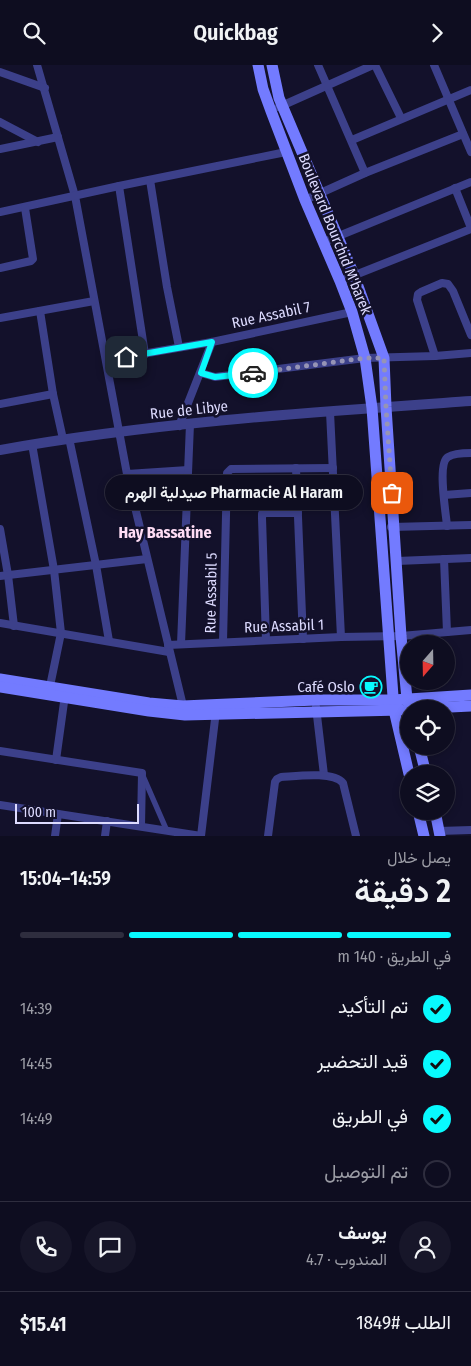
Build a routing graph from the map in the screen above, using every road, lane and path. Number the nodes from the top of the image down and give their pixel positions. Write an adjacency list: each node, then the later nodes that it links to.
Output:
1 (37, 65): 9 (street)
2 (258, 65): 13 (main road, Boulevard Bourchid M'barek)
3 (272, 65): 12 (main road, Boulevard Bourchid M'barek)
4 (318, 65): 8 (street)
5 (374, 65): 8 (street); 14 (street)
6 (434, 65): 11 (street)
7 (0, 72): 9 (street)
8 (327, 85): 12 (street); 18 (street)
9 (45, 88): 17 (street)
10 (471, 90): 11 (street)
11 (449, 98): 14 (street); 16 (street)
12 (283, 106): 13 (street); 28 (main road, Boulevard Bourchid M'barek)
13 (270, 111): 21 (main road, Boulevard Bourchid M'barek)
14 (401, 118): 18 (street)
15 (0, 122): 19 (street)
16 (463, 134): 22 (street); 23 (street)
17 (58, 137): 19 (street); 29 (street)
18 (352, 140): 23 (street)
19 (38, 142): 20 (street)
20 (0, 149)
21 (286, 152): 24 (street); 30 (main road, Boulevard Bourchid M'barek)
22 (471, 152)
23 (365, 173): 28 (street)
24 (150, 180): 26 (street); 45 (street)
25 (471, 182): 27 (street)
26 (119, 186): 29 (street); 47 (street)
27 (456, 188): 33 (street); 34 (street)
28 (318, 194): 30 (street); 34 (main road, Boulevard Bourchid M'barek)
29 (75, 196): 31 (street); 39 (street)
30 (305, 200): 35 (main road, Boulevard Bourchid M'barek)
31 (25, 207): 32 (street); 36 (street)
32 (0, 212)
33 (471, 228): 37 (street)
34 (336, 236): 35 (street); 37 (main road, Boulevard Bourchid M'barek)
35 (324, 242): 38 (main road, Boulevard Bourchid M'barek)
36 (0, 267)
37 (354, 275): 38 (street); 50 (main road, Boulevard Bourchid M'barek)
38 (340, 281): 41 (main road, Boulevard Bourchid M'barek)
39 (94, 301): 40 (street); 51 (street)
40 (40, 311): 42 (street); 53 (street)
41 (352, 312): 44 (street, Rue Assabil 7); 49 (main road, Boulevard Bourchid M'barek)
42 (0, 318)
43 (471, 335): 48 (street)
44 (212, 342): 45 (street, Rue Assabil 7); 52 (street)
45 (179, 347): 47 (street, Rue Assabil 7)
46 (471, 353): 48 (street)
47 (145, 354): 51 (street, Rue Assabil 7)
48 (435, 356): 50 (street)
49 (365, 358): 50 (street); 52 (street); 57 (main road, Boulevard Bourchid M'barek)
50 (384, 358): 56 (main road, Boulevard Bourchid M'barek)
51 (106, 360): 60 (street)
52 (201, 373): 59 (street)
53 (53, 394): 55 (street); 61 (street)
54 (471, 401): 56 (street, Rue de Libye)
55 (0, 404)
56 (386, 407): 57 (street, Rue de Libye); 74 (main road, Boulevard Bourchid M'barek)
57 (372, 408): 58 (street, Rue de Libye); 75 (main road, Boulevard Bourchid M'barek)
58 (330, 412): 59 (street, Rue de Libye); 66 (street)
59 (185, 425): 60 (street, Rue de Libye); 67 (street)
60 (119, 433): 61 (street, Rue de Libye); 68 (street)
61 (66, 439): 62 (street, Rue de Libye); 81 (street)
62 (32, 445): 63 (street, Rue de Libye); 82 (street)
63 (0, 450)
64 (471, 453): 70 (street)
65 (296, 468): 66 (street, Rue Assabil 5); 71 (street); 97 (street, Rue Assabil 5)
66 (333, 468): 93 (street)
67 (188, 470): 68 (street); 98 (street)
68 (127, 473): 78 (street)
69 (471, 493): 70 (street)
70 (444, 495): 73 (street)
71 (298, 513): 94 (street); 95 (street)
72 (471, 525): 73 (street)
73 (447, 526): 74 (street)
74 (395, 527): 75 (street); 80 (main road, Boulevard Bourchid M'barek)
75 (379, 528): 91 (main road, Boulevard Bourchid M'barek)
76 (0, 529): 83 (street)
77 (471, 558): 79 (street)
78 (147, 559): 81 (street); 99 (street)
79 (444, 559): 80 (street); 87 (street)
80 (397, 561): 89 (main road, Boulevard Bourchid M'barek)
81 (96, 565): 82 (street); 96 (street)
82 (54, 570): 83 (street); 88 (street)
83 (4, 575): 85 (street)
84 (0, 623): 85 (street, Rue Assabil 1)
85 (14, 626): 88 (street, Rue Assabil 1)
86 (471, 630): 87 (street, Rue Assabil 1)
87 (447, 632): 90 (street, Rue Assabil 1)
88 (61, 633): 96 (street, Rue Assabil 1); 102 (street)
89 (401, 635)
90 (412, 635)
91 (387, 636): 92 (street, Rue Assabil 1); 93 (street, Rue Assabil 1); 106 (main road, Boulevard Bourchid M'barek)
92 (400, 636)
93 (341, 637): 94 (street, Rue Assabil 1)
94 (303, 639): 95 (street, Rue Assabil 1)
95 (266, 640): 97 (street, Rue Assabil 1)
96 (109, 641): 99 (street, Rue Assabil 1)
97 (223, 642): 98 (street, Rue Assabil 1)
98 (181, 644): 99 (street, Rue Assabil 1)
99 (169, 649): 111 (street)
100 (0, 679): 102 (main road)
101 (0, 687): 102 (main road)
102 (49, 691): 103 (main road)
103 (65, 694): 111 (main road); 114 (street)
104 (471, 695): 105 (main road)
105 (443, 700)
106 (393, 705): 107 (main road); 108 (main road); 115 (main road, Boulevard Bourchid M'barek)
107 (400, 705)
108 (316, 706): 112 (main road); 117 (street)
109 (455, 706): 110 (main road)
110 (471, 706)
111 (184, 710): 112 (main road)
112 (216, 710): 129 (street)
113 (0, 751): 114 (street)
114 (56, 760): 116 (street)
115 (407, 765)
116 (142, 773): 123 (street); 125 (street)
117 (324, 775): 130 (street); 131 (street)
118 (0, 805): 119 (street)
119 (58, 814): 122 (street); 127 (street)
120 (420, 820): 132 (main road)
121 (436, 820): 126 (main road)
122 (108, 821): 123 (street); 128 (street)
123 (141, 826): 125 (street)
124 (471, 830): 126 (street)
125 (166, 833): 129 (street)
126 (440, 833)
127 (55, 836)
128 (105, 836)
129 (201, 836)
130 (268, 836)
131 (356, 836)
132 (424, 836)

